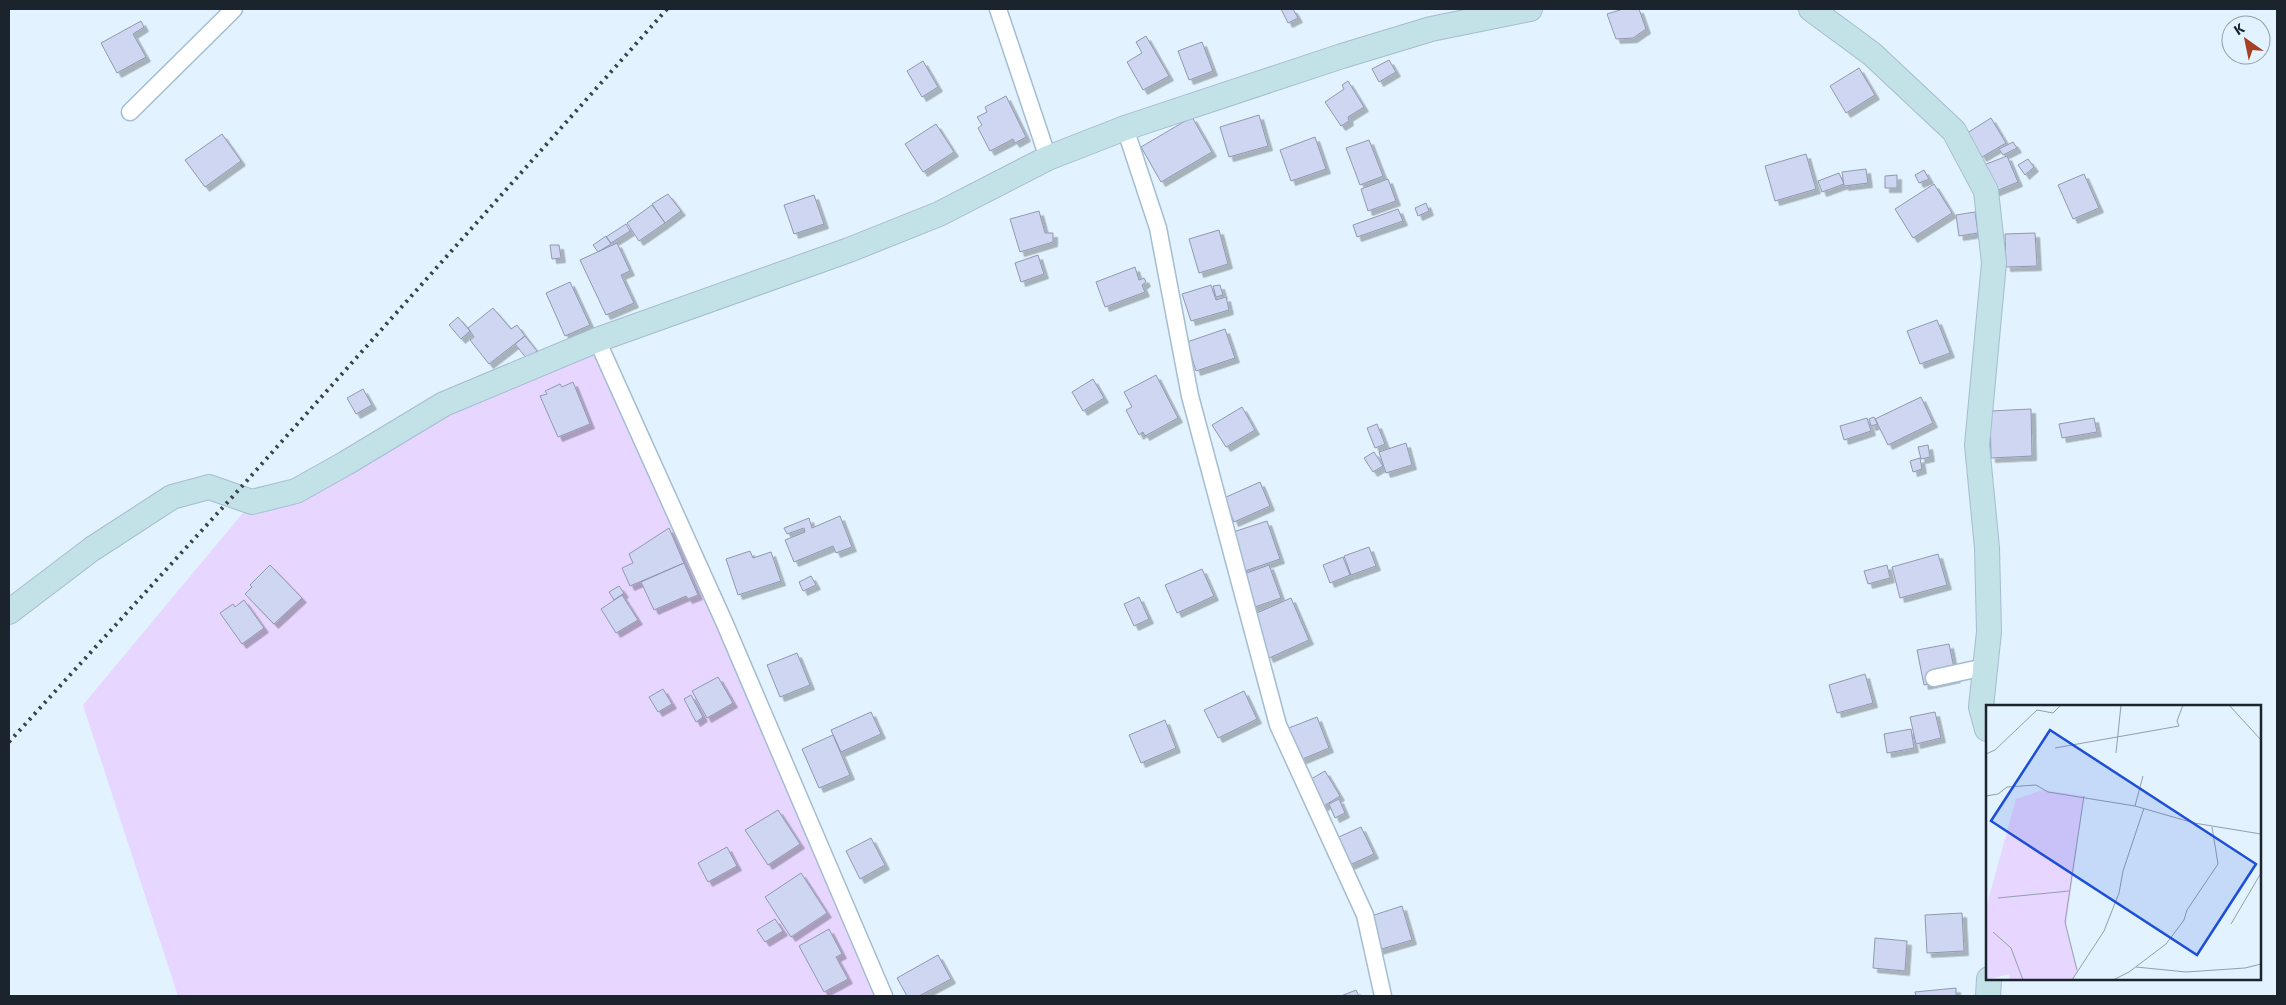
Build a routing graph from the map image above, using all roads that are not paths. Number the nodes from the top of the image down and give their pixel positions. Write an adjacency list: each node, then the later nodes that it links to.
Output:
1 (234, 9): 5 (street)
2 (998, 9): 7 (street)
3 (1530, 9): 6 (street)
4 (1811, 9): 10 (street)
5 (130, 112)
6 (1125, 128): 7 (street); 15 (street)
7 (1048, 158): 8 (street)
8 (598, 340): 9 (street); 14 (street)
9 (9, 612)
10 (1985, 667): 11 (street); 12 (street)
11 (1934, 678)
12 (1986, 725)
13 (1989, 980): 16 (street)
14 (884, 996)
15 (1383, 996)
16 (1988, 996)

